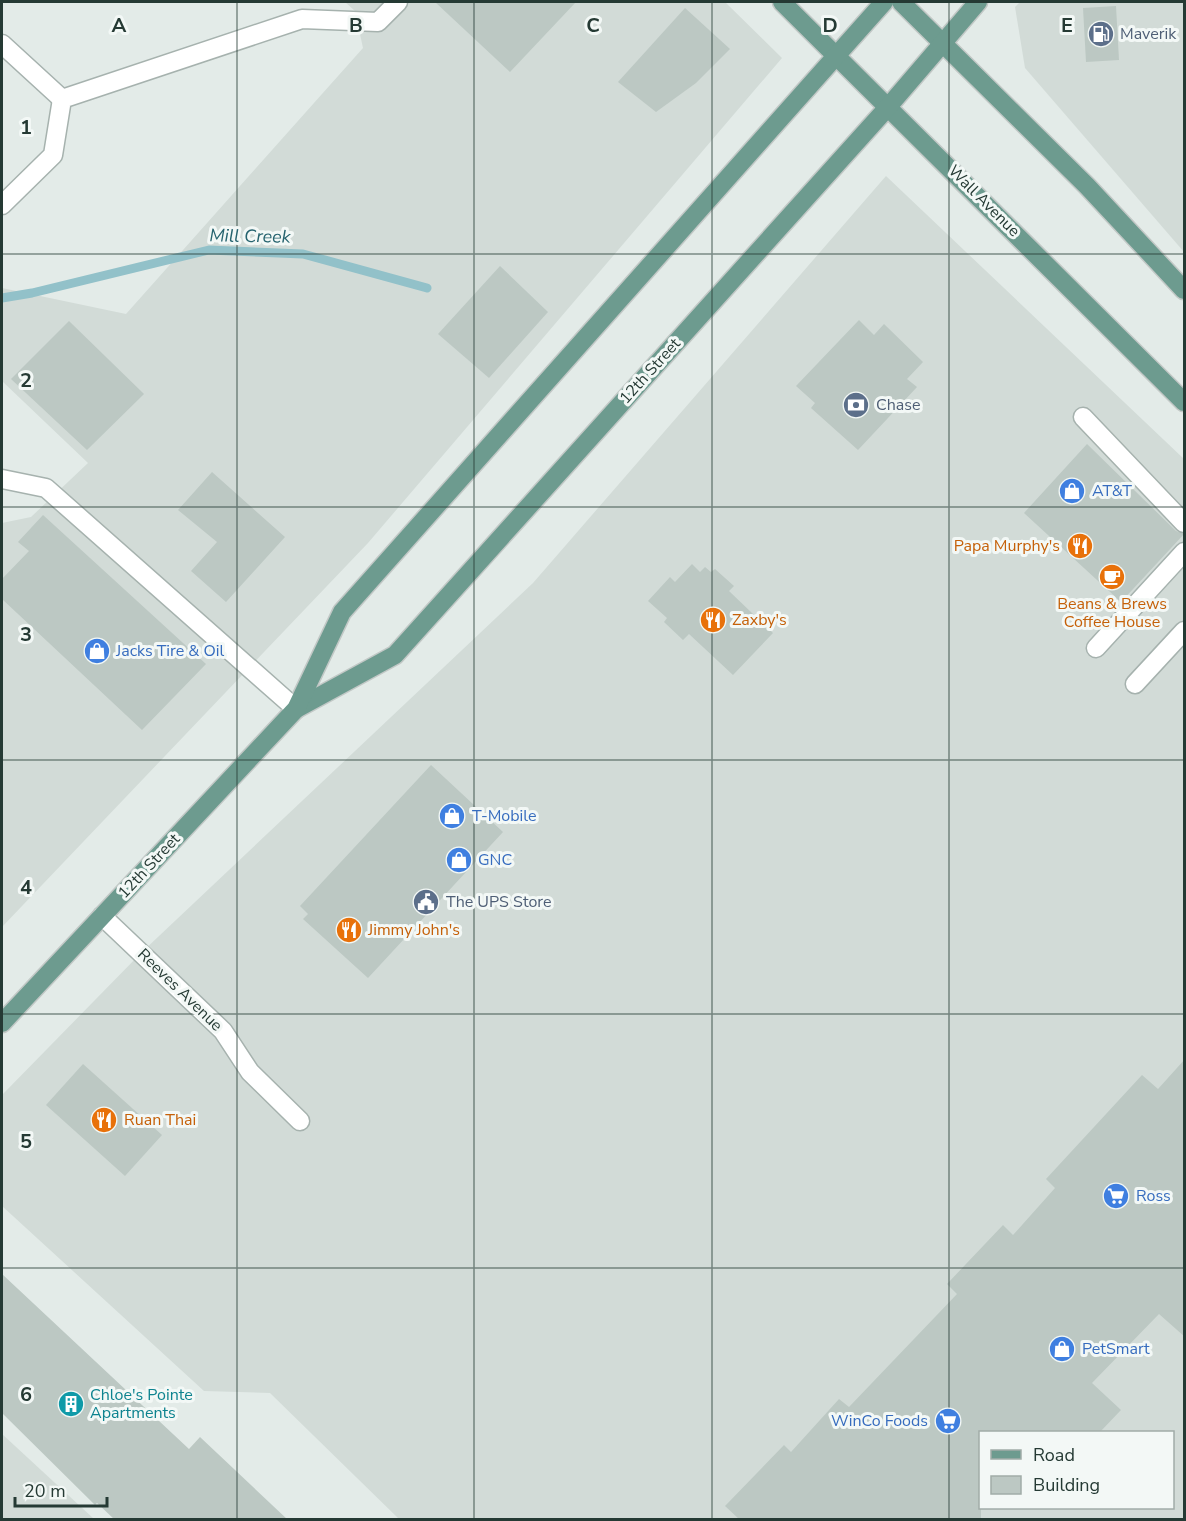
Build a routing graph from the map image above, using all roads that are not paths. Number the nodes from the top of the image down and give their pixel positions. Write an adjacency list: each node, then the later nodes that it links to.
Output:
1 (398, 2): 9 (street)
2 (782, 2): 8 (main road, Wall Avenue)
3 (884, 2): 8 (main road, 12th Street)
4 (901, 2): 7 (main road)
5 (978, 2): 7 (main road, 12th Street)
6 (2, 44): 9 (street)
7 (944, 44): 10 (main road, 12th Street); 12 (main road)
8 (836, 55): 10 (main road, Wall Avenue); 21 (main road, 12th Street)
9 (62, 99): 11 (street)
10 (888, 107): 13 (main road, Wall Avenue); 21 (main road, 12th Street)
11 (2, 205)
12 (1185, 290)
13 (1185, 402)
14 (1083, 417): 16 (street)
15 (2, 479): 21 (street)
16 (1185, 523)
17 (1185, 552): 19 (street)
18 (1185, 631): 20 (street)
19 (1096, 648)
20 (1134, 684)
21 (296, 709): 22 (main road, 12th Street)
22 (102, 916): 23 (main road, 12th Street); 24 (street, Reeves Avenue)
23 (2, 1023)
24 (300, 1122)

